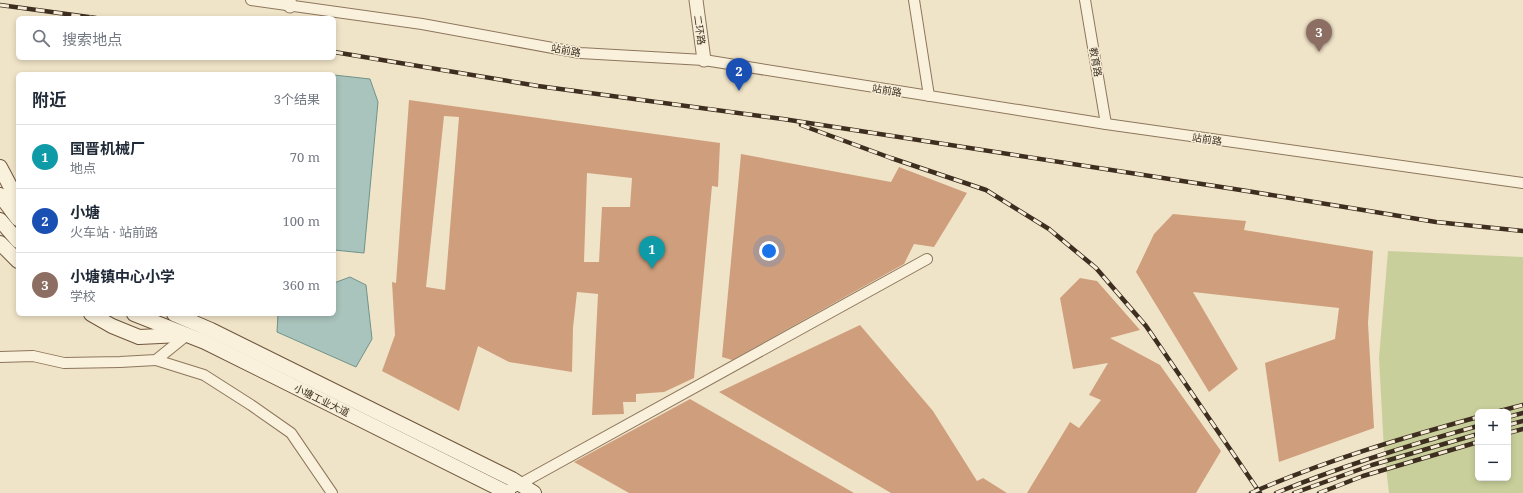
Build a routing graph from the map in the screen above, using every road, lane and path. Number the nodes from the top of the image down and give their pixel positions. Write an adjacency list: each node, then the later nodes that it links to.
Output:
1 (251, 0): 5 (street, 站前路)
2 (696, 0): 6 (street, 二环路)
3 (914, 0): 7 (street)
4 (1085, 0): 8 (street, 教育路)
5 (290, 3): 6 (street, 站前路)
6 (704, 60): 7 (street, 站前路)
7 (929, 96): 8 (street, 站前路)
8 (1106, 124): 10 (street, 站前路)
9 (0, 166): 12 (main road)
10 (1523, 183)
11 (0, 195): 13 (main road)
12 (16, 197)
13 (16, 216)
14 (0, 220): 15 (main road)
15 (16, 239)
16 (0, 243): 17 (main road)
17 (16, 258)
18 (927, 259): 25 (street)
19 (94, 316): 22 (main road)
20 (139, 316): 22 (main road, 小塘工业大道)
21 (178, 316): 25 (main road, 小塘工业大道)
22 (187, 335): 24 (street); 26 (main road, 小塘工业大道)
23 (0, 357): 24 (street)
24 (156, 360): 27 (street)
25 (520, 484): 26 (street); 28 (main road, 小塘工业大道)
26 (505, 492)
27 (332, 493)
28 (534, 493)

